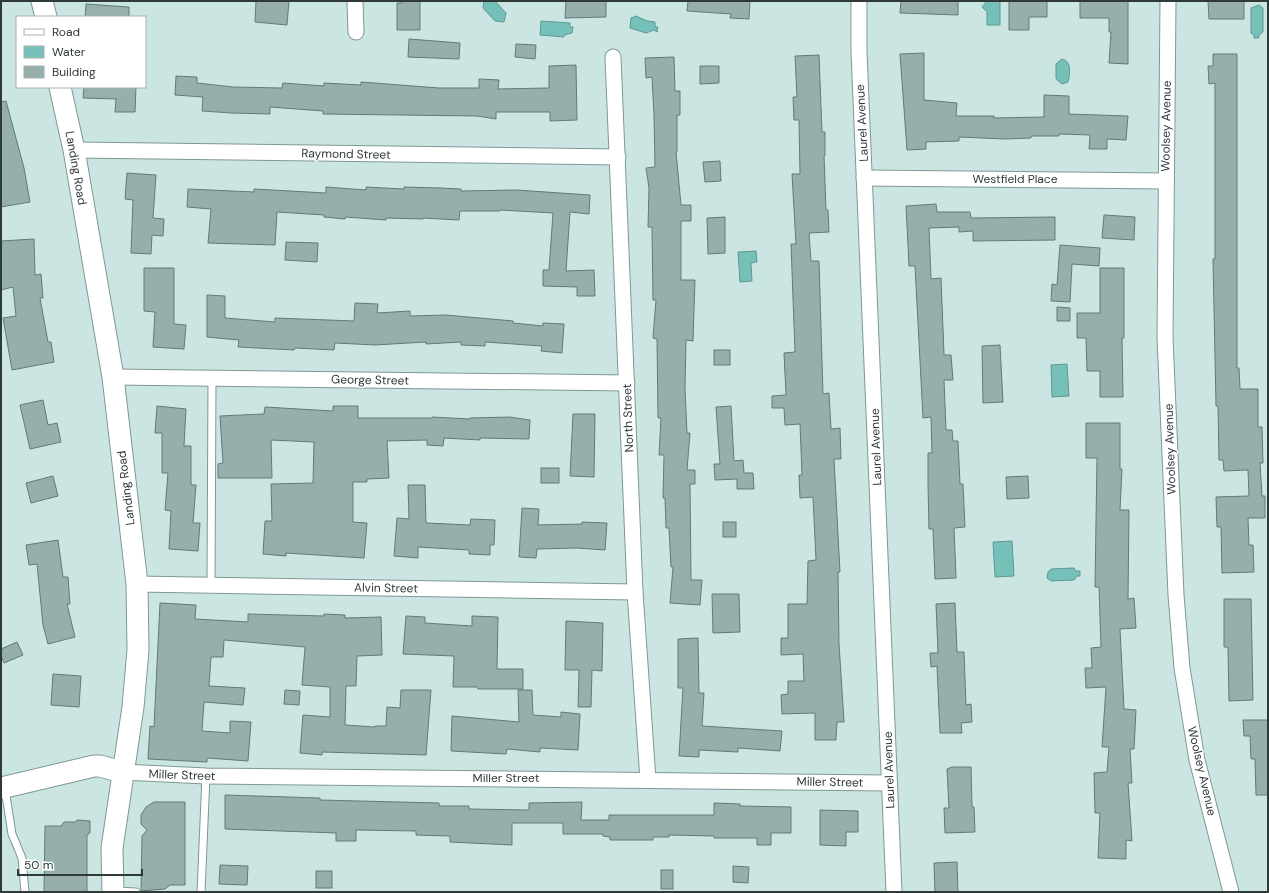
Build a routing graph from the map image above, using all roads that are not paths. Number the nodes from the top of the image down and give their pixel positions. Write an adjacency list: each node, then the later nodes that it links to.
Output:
1 (42, 1): 5 (street)
2 (355, 1): 6 (street)
3 (859, 1): 11 (street, Laurel Avenue)
4 (1168, 1): 12 (street, Woolsey Avenue)
5 (46, 16)
6 (356, 32)
7 (613, 57): 10 (street, North Street)
8 (60, 88): 9 (street, Landing Road)
9 (74, 150): 10 (street, Raymond Street); 13 (street, Landing Road)
10 (618, 157): 15 (street, North Street)
11 (864, 178): 12 (street, Westfield Place); 22 (street, Laurel Avenue)
12 (1166, 181): 29 (street, Woolsey Avenue)
13 (113, 377): 14 (street, George Street); 16 (street, Landing Road)
14 (212, 378): 15 (street, George Street); 17 (lane)
15 (627, 383): 18 (street, North Street)
16 (137, 584): 17 (street, Alvin Street); 19 (street, Landing Road)
17 (211, 586): 18 (street, Alvin Street)
18 (635, 592): 21 (street, North Street)
19 (122, 772): 20 (street, Miller Street); 23 (street); 25 (street, Landing Road)
20 (206, 776): 21 (street, Miller Street); 27 (lane)
21 (648, 780): 22 (street, Miller Street)
22 (889, 783): 28 (street, Laurel Avenue)
23 (3, 787): 24 (lane)
24 (25, 892)
25 (113, 892): 26 (lane)
26 (136, 892)
27 (201, 892)
28 (894, 892)
29 (1231, 892)

